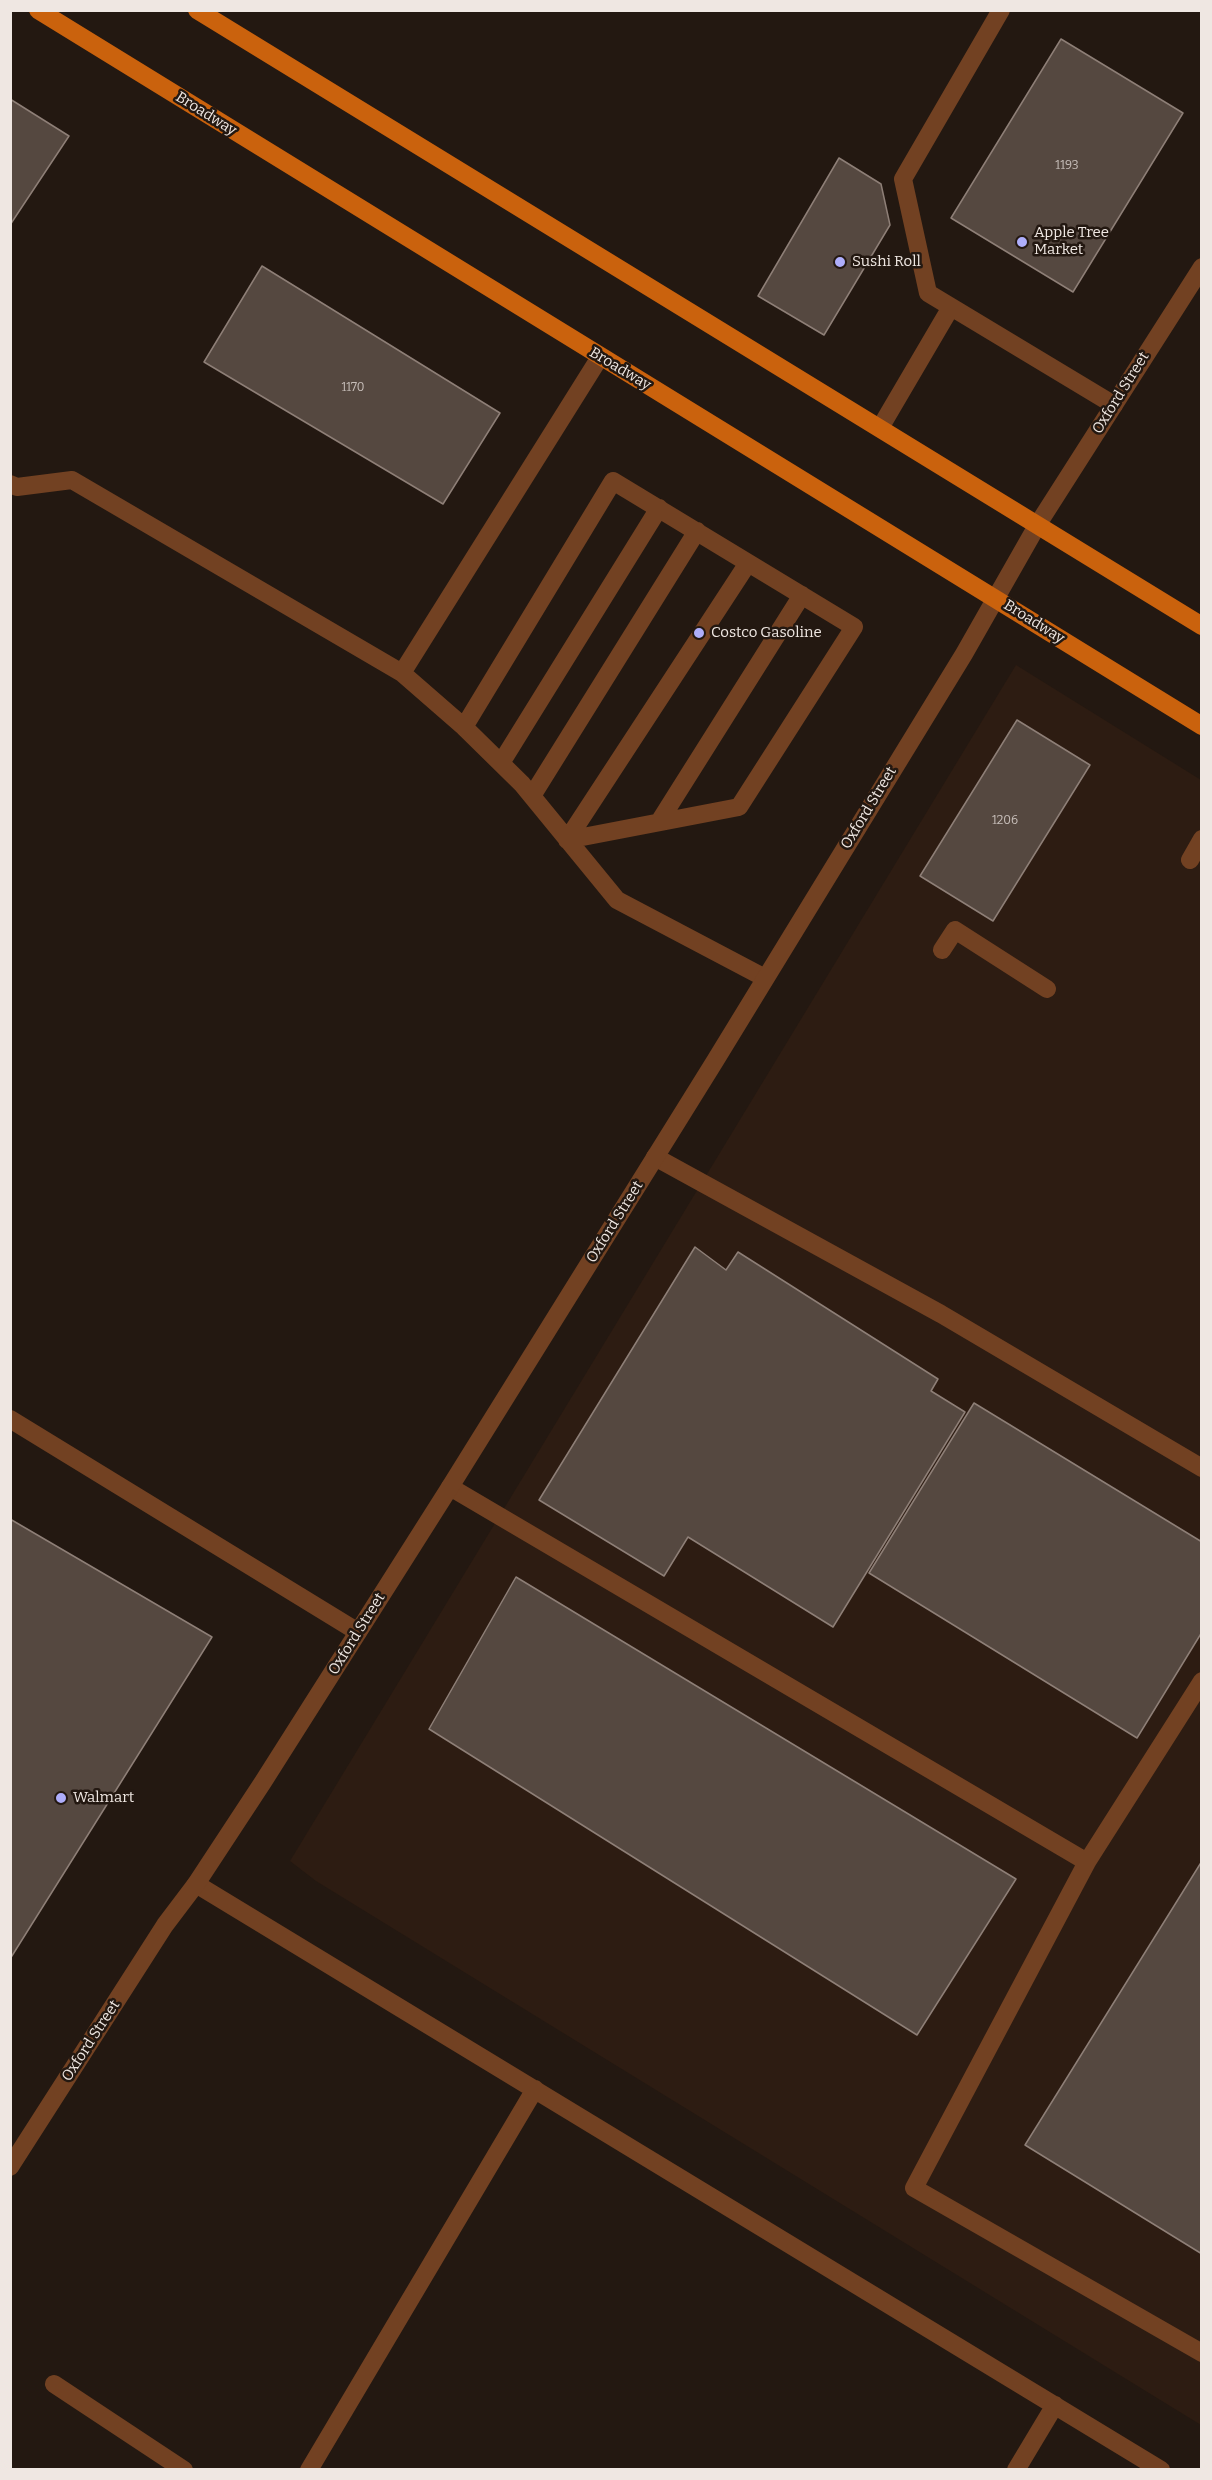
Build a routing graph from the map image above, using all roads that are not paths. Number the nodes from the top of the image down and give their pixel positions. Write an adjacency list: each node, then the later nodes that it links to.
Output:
1 (38, 10): 6 (main road, Broadway)
2 (196, 10): 8 (main road)
3 (1001, 10): 5 (street)
4 (1202, 267): 7 (street, Oxford Street)
5 (951, 307): 7 (street); 8 (street)
6 (600, 357): 15 (main road, Broadway); 17 (street)
7 (1113, 405): 11 (street, Oxford Street)
8 (880, 428): 11 (main road)
9 (10, 484): 17 (street)
10 (659, 508): 12 (street); 19 (street); 20 (street)
11 (1038, 524): 15 (street, Oxford Street); 16 (main road)
12 (697, 531): 13 (street); 21 (street)
13 (748, 562): 14 (street); 24 (street)
14 (801, 595): 22 (street); 22 (street)
15 (997, 599): 18 (main road, Broadway); 27 (street, Oxford Street)
16 (1202, 626)
17 (402, 673): 19 (street)
18 (1202, 726)
19 (464, 727): 20 (street)
20 (501, 763): 21 (street)
21 (532, 796): 24 (street)
22 (659, 822): 24 (street)
23 (1202, 839): 25 (street)
24 (567, 840): 27 (street)
25 (1190, 860)
26 (942, 950): 28 (street)
27 (765, 978): 29 (street, Oxford Street)
28 (1047, 989)
29 (655, 1157): 31 (street); 32 (street, Oxford Street)
30 (10, 1419): 33 (street)
31 (1202, 1468)
32 (450, 1486): 33 (street, Oxford Street); 35 (street)
33 (358, 1632): 36 (street, Oxford Street)
34 (1202, 1681): 35 (street)
35 (1087, 1862): 39 (street)
36 (196, 1884): 37 (street); 38 (street, Oxford Street)
37 (535, 2089): 41 (street); 43 (street)
38 (10, 2167)
39 (1202, 2353)
40 (54, 2384): 42 (street)
41 (1055, 2405): 44 (street); 45 (street)
42 (184, 2469)
43 (309, 2469)
44 (1016, 2469)
45 (1161, 2469)

